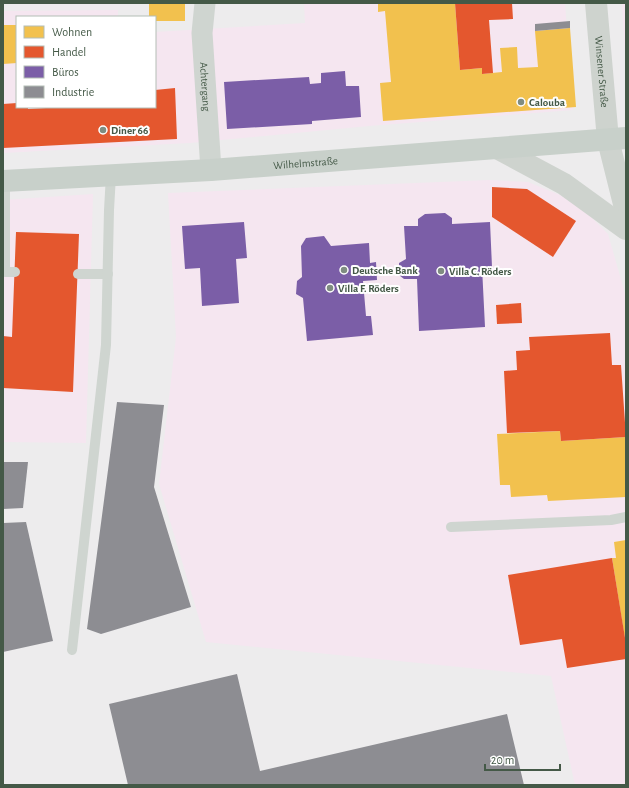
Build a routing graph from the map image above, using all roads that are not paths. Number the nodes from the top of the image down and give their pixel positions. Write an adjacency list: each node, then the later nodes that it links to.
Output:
1 (205, 3): 5 (street, Achtergang)
2 (596, 3): 3 (main road, Winsener Straße)
3 (617, 139): 4 (main road, Wilhelmstraße); 8 (main road, Winsener Straße)
4 (497, 148): 5 (main road, Wilhelmstraße); 9 (main road)
5 (211, 170): 6 (main road, Wilhelmstraße)
6 (111, 175): 7 (main road, Wilhelmstraße); 12 (lane)
7 (4, 181): 10 (lane)
8 (626, 212)
9 (626, 229)
10 (15, 272)
11 (78, 274): 12 (lane)
12 (108, 274): 15 (lane)
13 (626, 517): 14 (lane)
14 (451, 527)
15 (72, 650)

